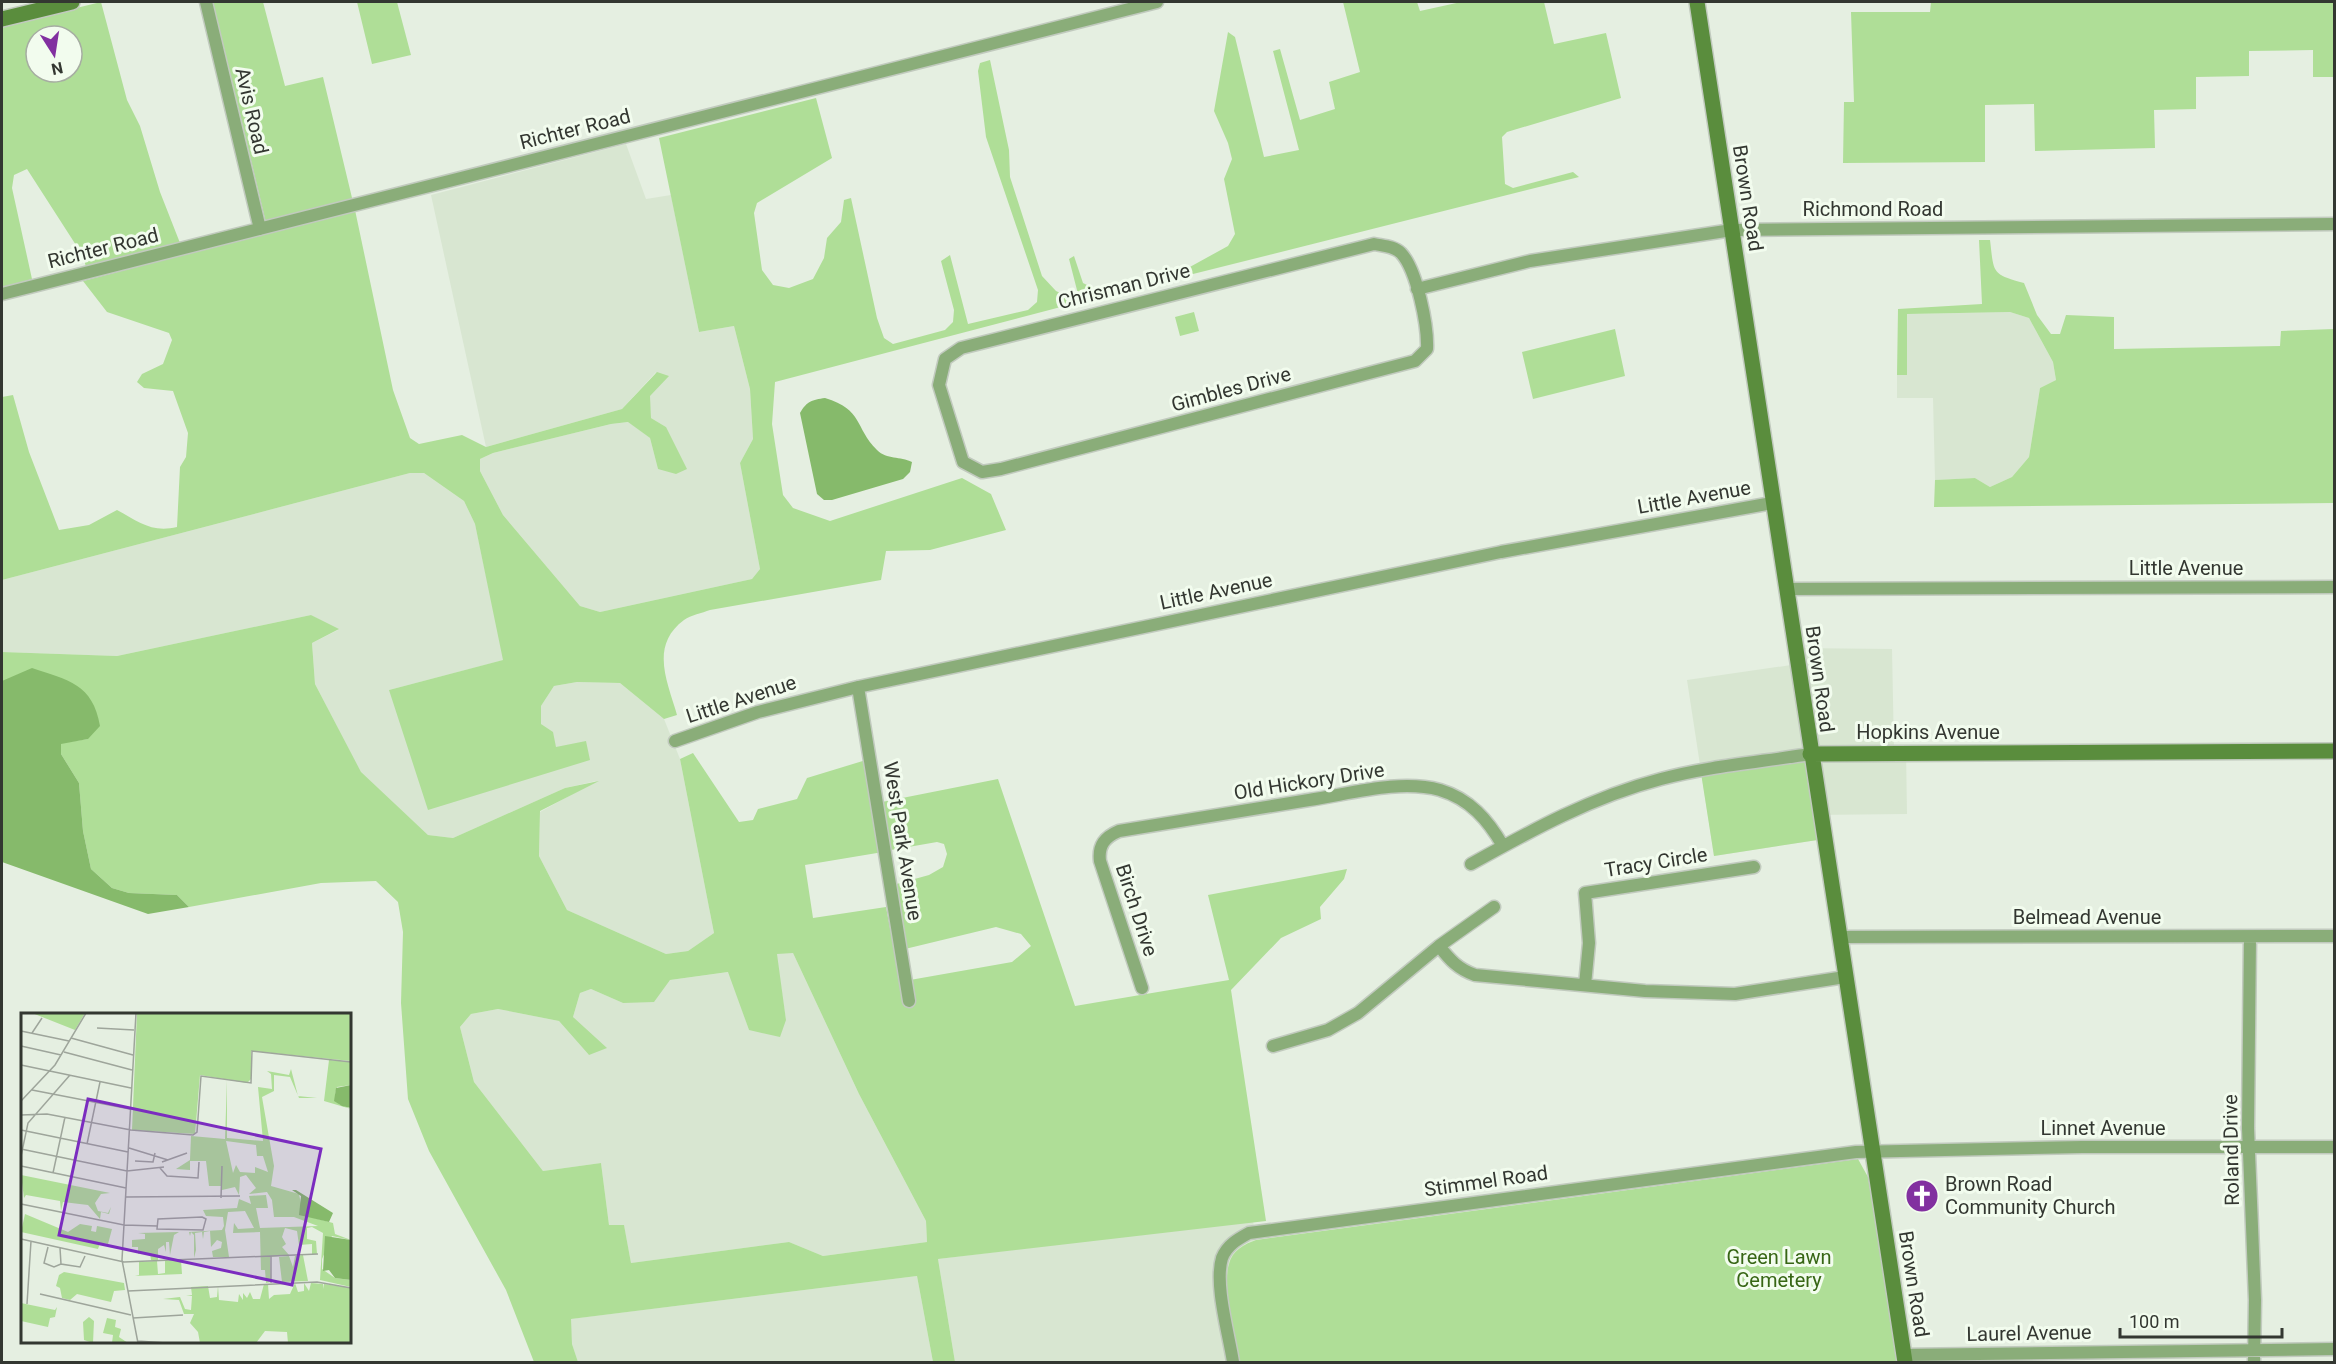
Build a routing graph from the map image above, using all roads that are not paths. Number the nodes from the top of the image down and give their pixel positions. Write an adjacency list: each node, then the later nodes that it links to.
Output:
1 (72, 2): 5 (main road)
2 (206, 2): 7 (street, Avis Road)
3 (1157, 2): 7 (street, Richter Road)
4 (1698, 2): 8 (main road, Brown Road)
5 (2, 19)
6 (2334, 224): 8 (street, Richmond Road)
7 (260, 229): 10 (street, Richter Road)
8 (1732, 230): 9 (street, Richmond Road); 12 (main road, Brown Road)
9 (1417, 290): 11 (street, Gimbles Drive); 11 (street, Chrisman Drive)
10 (2, 294)
11 (982, 472)
12 (1772, 503): 14 (main road, Brown Road); 15 (street, Little Avenue)
13 (2334, 587): 14 (street, Little Avenue)
14 (1786, 589): 18 (main road, Brown Road)
15 (858, 687): 16 (street, Little Avenue); 31 (street, West Park Avenue)
16 (675, 741)
17 (2334, 751): 18 (main road, Hopkins Avenue)
18 (1810, 754): 20 (street, Hopkins Avenue); 25 (main road, Brown Road)
19 (1102, 843): 20 (street, Old Hickory Drive); 30 (street, Birch Drive)
20 (1503, 846): 21 (street, Hopkins Avenue)
21 (1471, 864)
22 (1754, 867): 29 (street, Tracy Circle)
23 (1494, 907): 27 (street)
24 (2334, 936): 26 (street, Belmead Avenue)
25 (1839, 937): 26 (street, Belmead Avenue); 28 (main road, Brown Road)
26 (2250, 937): 33 (street, Roland Drive)
27 (1439, 946): 29 (street); 32 (street)
28 (1845, 977): 29 (street); 35 (main road, Brown Road)
29 (1585, 985)
30 (1142, 988)
31 (909, 1001)
32 (1273, 1046)
33 (2249, 1147): 34 (street, Linnet Avenue); 35 (street, Linnet Avenue); 36 (street, Roland Drive)
34 (2334, 1147)
35 (1872, 1151): 38 (main road, Brown Road); 39 (street, Stimmel Road)
36 (2254, 1349): 37 (street, Laurel Avenue); 38 (street, Laurel Avenue); 40 (street, Roland Drive)
37 (2334, 1349)
38 (1904, 1359)
39 (1233, 1362)
40 (2254, 1362)

